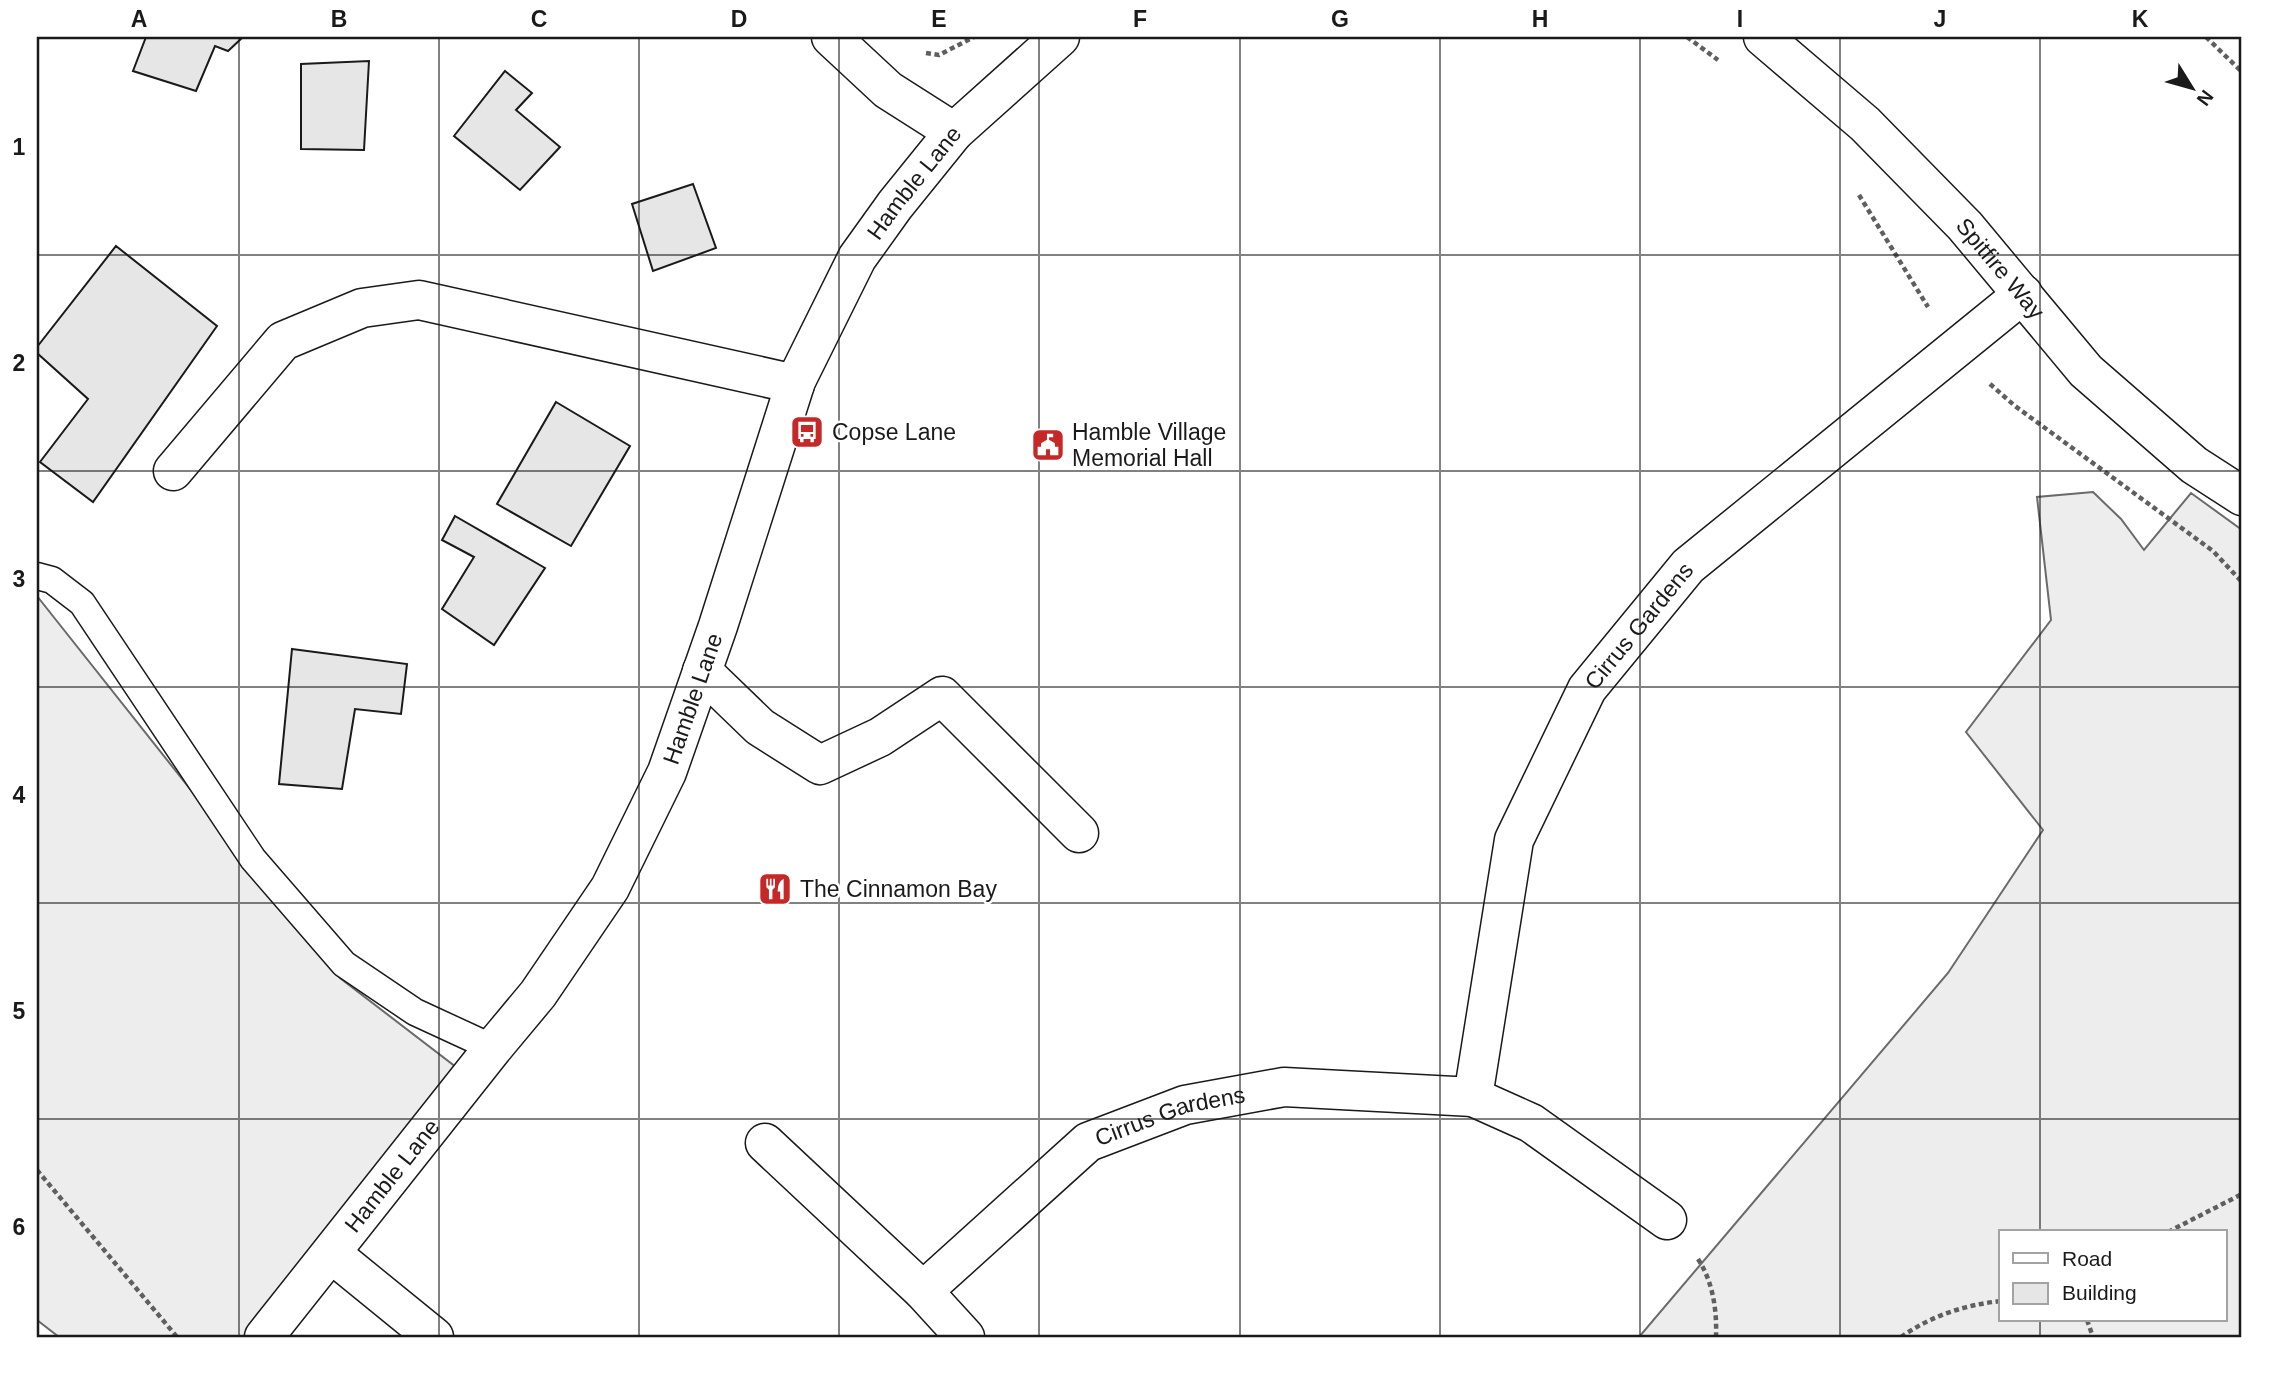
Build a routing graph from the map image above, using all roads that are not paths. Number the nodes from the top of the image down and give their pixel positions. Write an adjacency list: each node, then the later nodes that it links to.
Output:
1 (831, 37): 4 (street)
2 (1060, 37): 4 (street, Hamble Lane)
3 (1763, 37): 5 (street, Spitfire Way)
4 (954, 132): 6 (street, Hamble Lane)
5 (2023, 294): 8 (street, Spitfire Way); 13 (street, Cirrus Gardens)
6 (795, 384): 7 (street); 10 (street, Hamble Lane)
7 (173, 471)
8 (2242, 496)
9 (37, 576): 12 (lane)
10 (702, 671): 11 (street); 12 (street, Hamble Lane)
11 (1079, 833)
12 (493, 1048): 16 (street, Hamble Lane)
13 (1473, 1097): 15 (street, Cirrus Gardens); 17 (street, Cirrus Gardens)
14 (765, 1143): 17 (street)
15 (1667, 1220)
16 (332, 1254): 18 (street, Hamble Lane); 19 (street)
17 (923, 1291): 20 (street)
18 (264, 1337)
19 (434, 1337)
20 (965, 1337)

